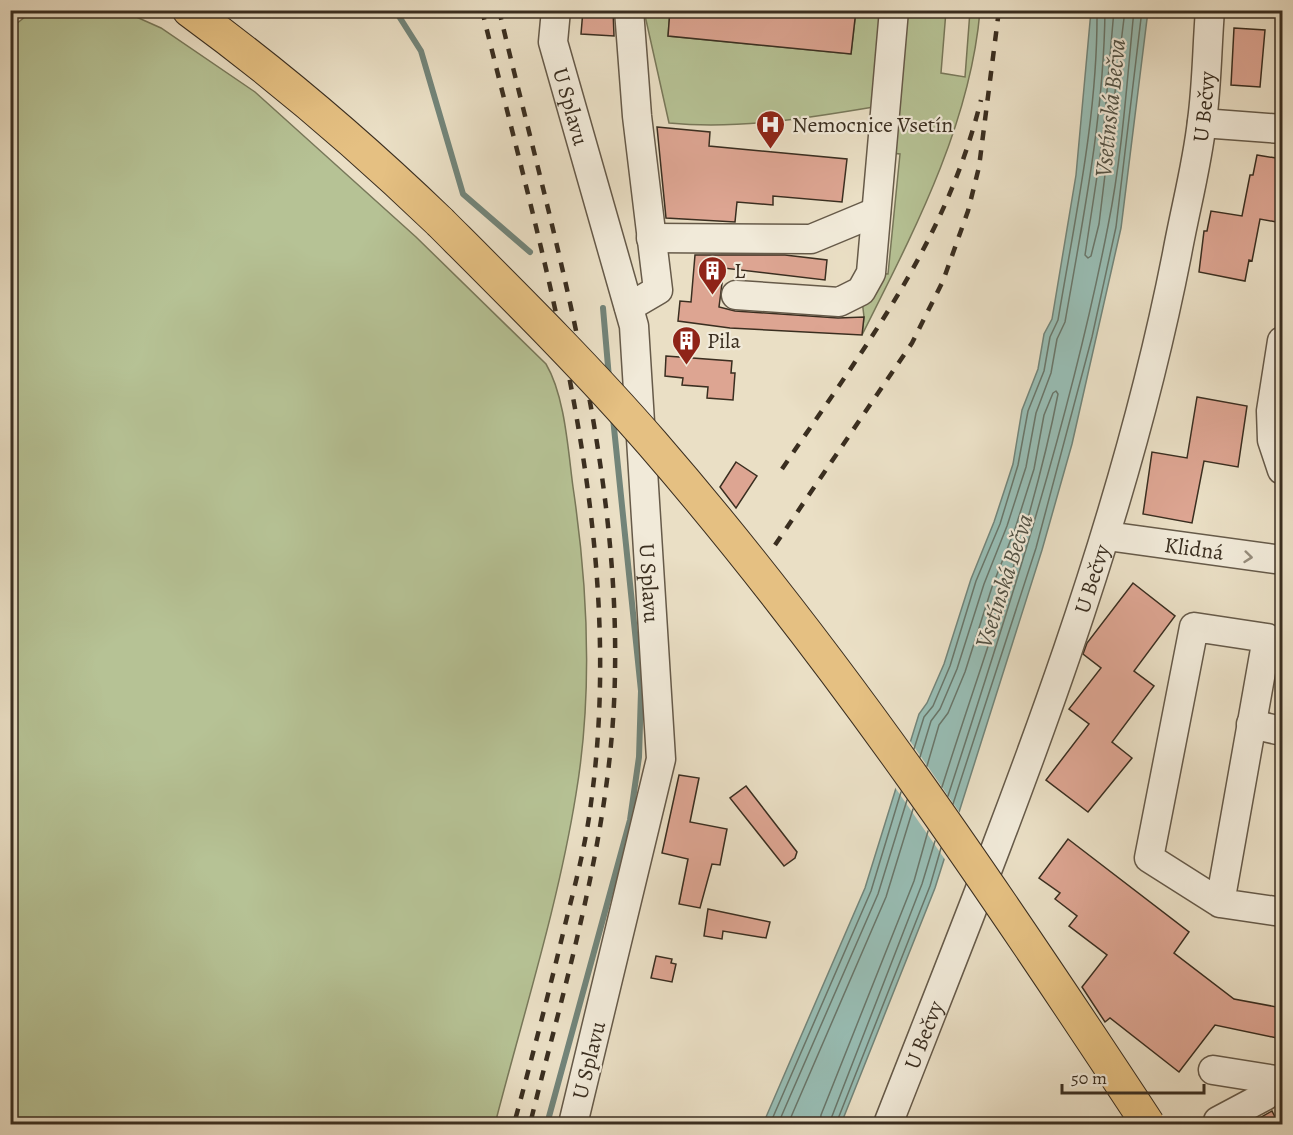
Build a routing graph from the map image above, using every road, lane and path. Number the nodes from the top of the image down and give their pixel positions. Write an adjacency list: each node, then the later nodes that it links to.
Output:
1 (189, 10): 25 (main road, bridge)
2 (556, 10): 11 (street, U Splavu)
3 (629, 10): 9 (street)
4 (894, 10): 8 (street)
5 (1210, 10): 6 (street, U Bečvy)
6 (1202, 123): 7 (street); 14 (street, U Bečvy)
7 (1282, 129)
8 (876, 212): 9 (street); 10 (street)
9 (651, 238): 11 (street)
10 (736, 295)
11 (629, 307): 23 (street, U Splavu)
12 (1282, 341): 13 (street)
13 (1282, 470)
14 (1107, 536): 15 (street, Klidná, one-way to 15); 24 (street, U Bečvy)
15 (1282, 560)
16 (1251, 724): 17 (street); 18 (street); 18 (street)
17 (1282, 731)
18 (1220, 903): 19 (street)
19 (1282, 912)
20 (1213, 1070): 21 (street)
21 (1281, 1081): 22 (street)
22 (1218, 1121)
23 (573, 1125)
24 (888, 1125)
25 (1148, 1125)

